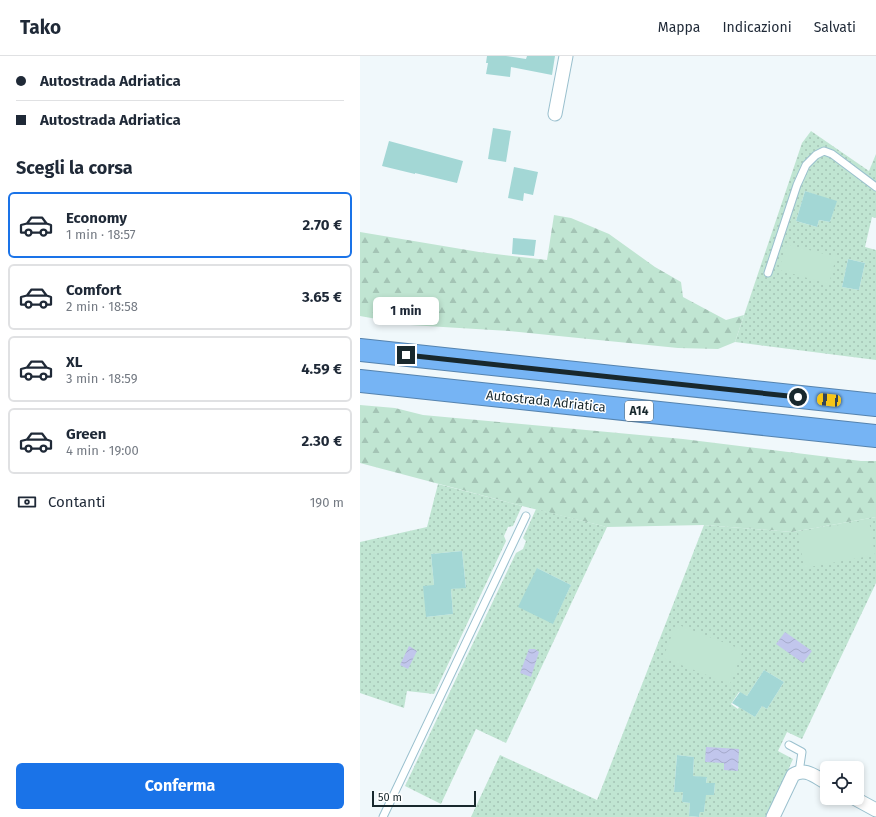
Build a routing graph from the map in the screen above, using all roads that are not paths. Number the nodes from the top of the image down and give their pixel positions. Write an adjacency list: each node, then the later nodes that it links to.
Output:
1 (566, 56): 2 (street)
2 (555, 114)
3 (876, 187): 4 (lane)
4 (768, 273)
5 (360, 350): 7 (highway)
6 (360, 381): 8 (highway, Autostrada Adriatica / A14)
7 (876, 405)
8 (876, 436)
9 (526, 516): 15 (lane)
10 (789, 745): 11 (lane)
11 (798, 772): 12 (street); 16 (street)
12 (820, 779)
13 (864, 803): 14 (street)
14 (876, 810)
15 (383, 817)
16 (773, 817)

